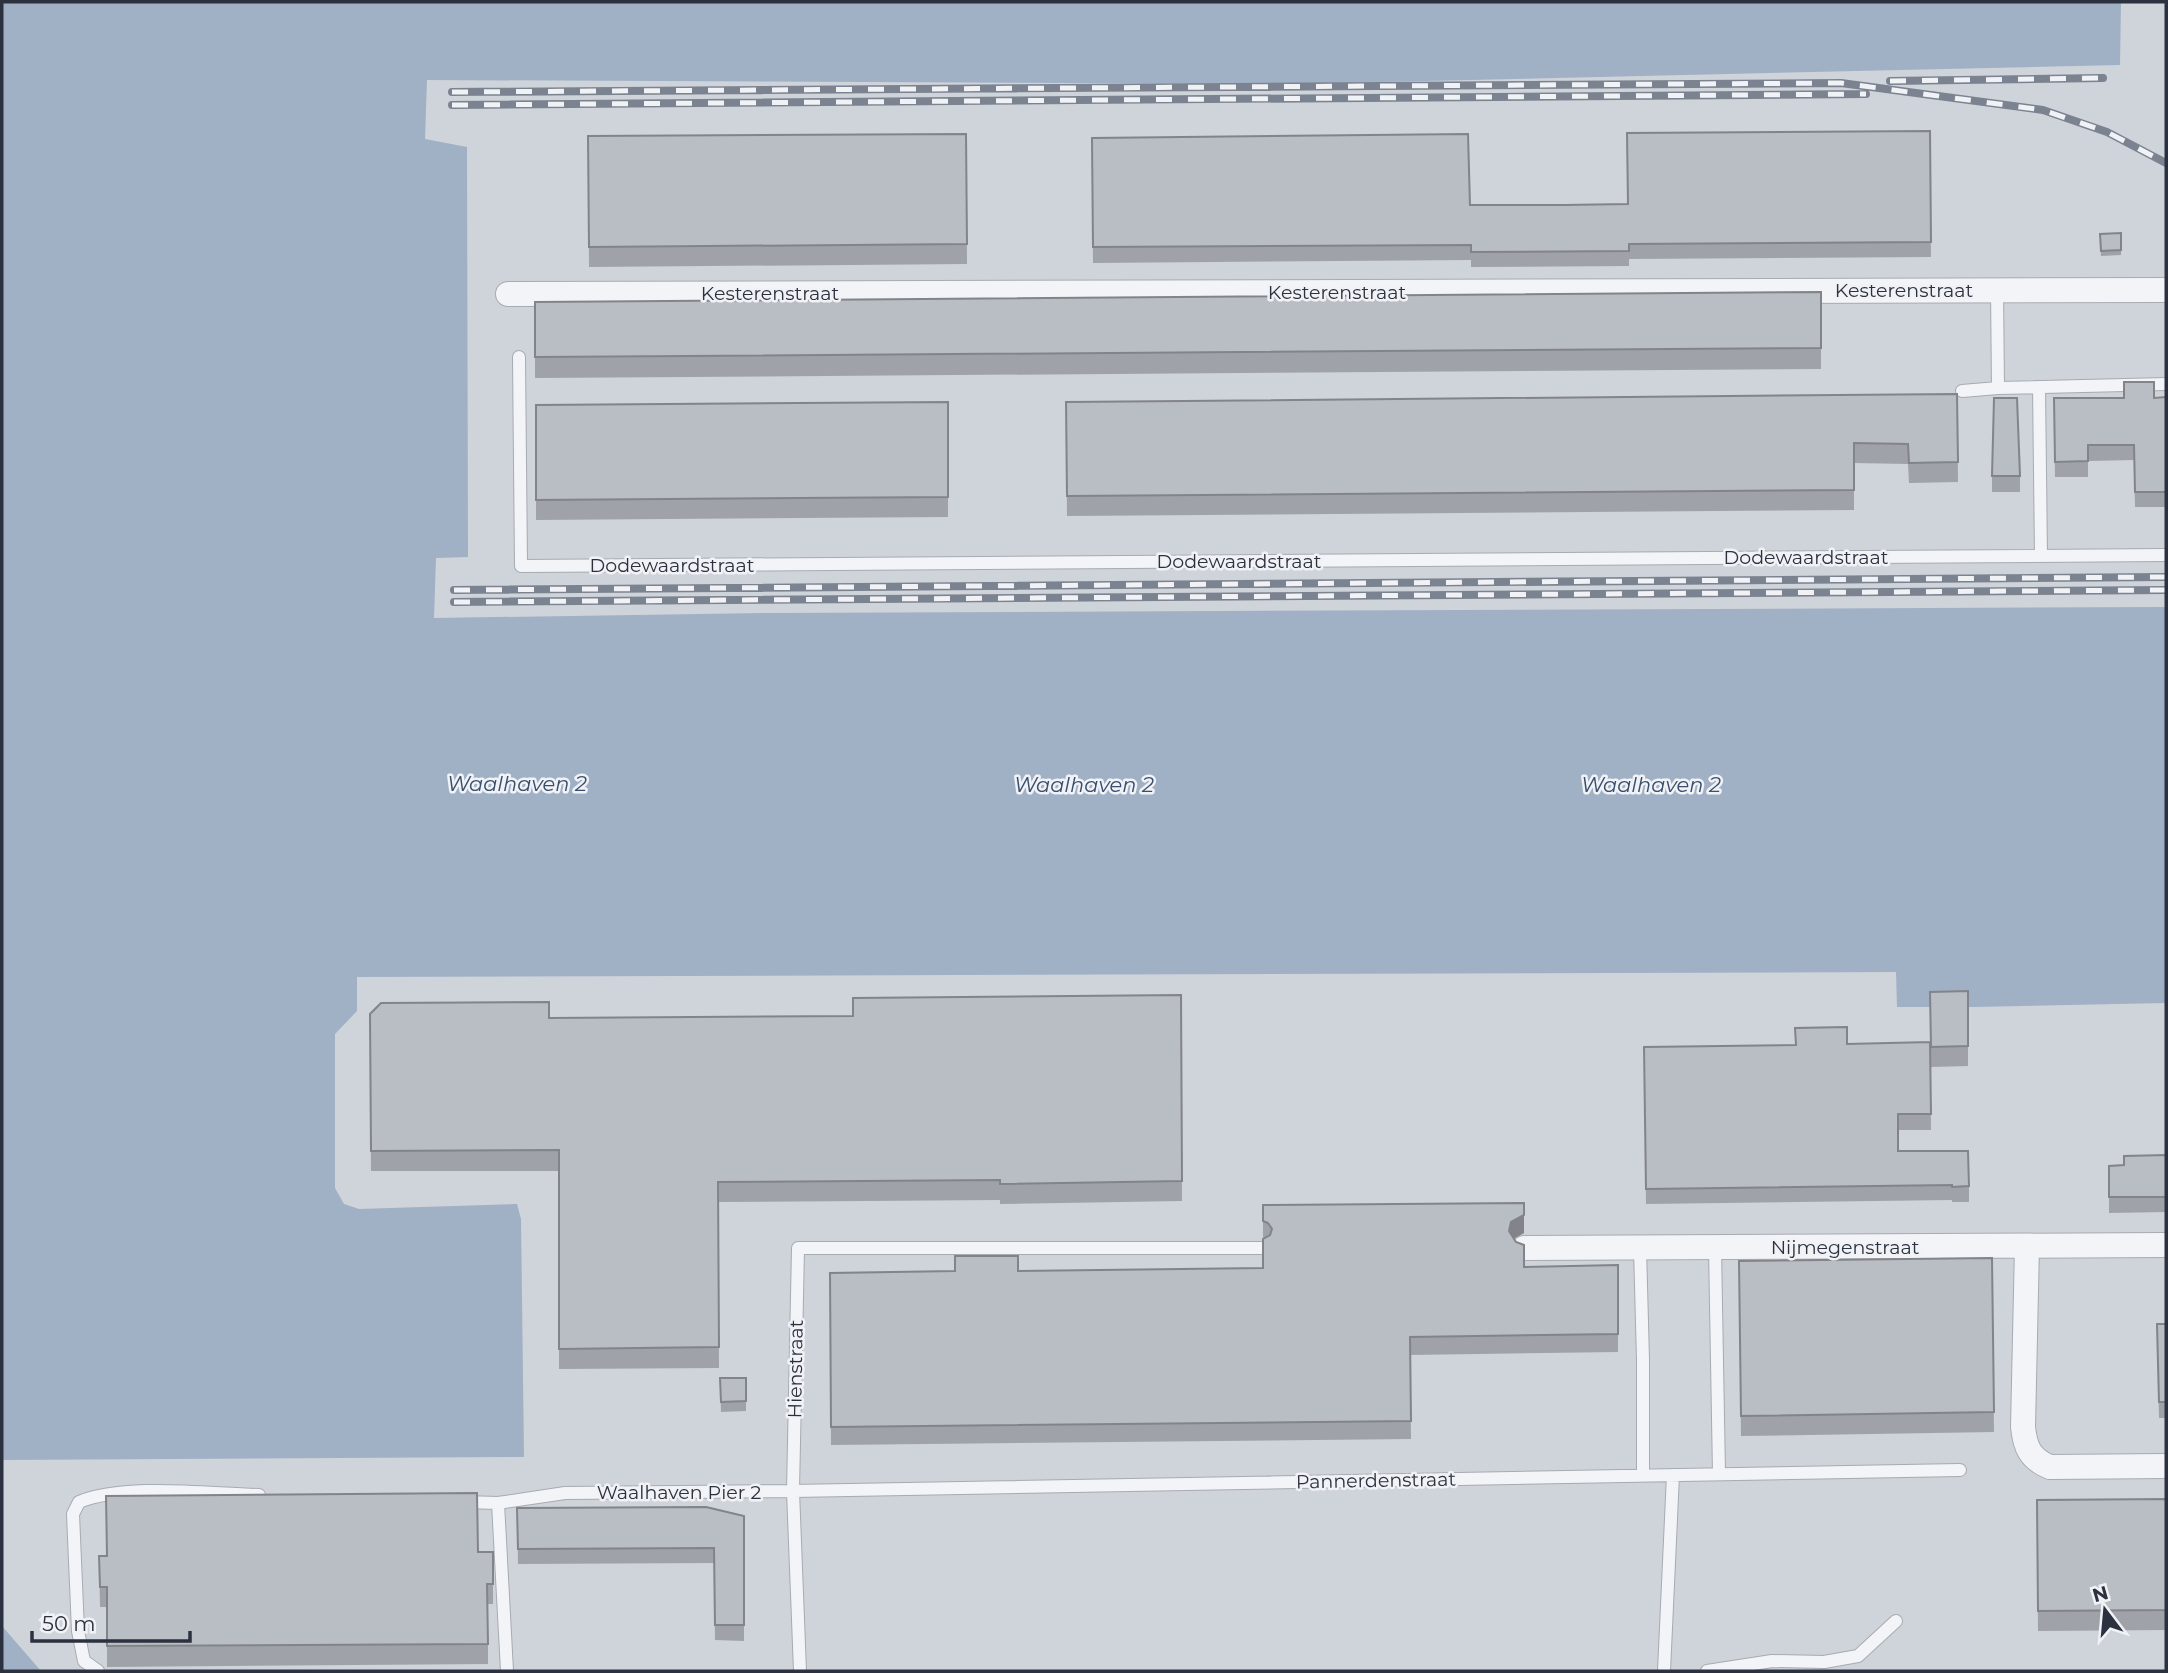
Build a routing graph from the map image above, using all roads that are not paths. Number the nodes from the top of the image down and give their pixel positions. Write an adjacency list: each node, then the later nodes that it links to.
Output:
1 (1997, 290): 2 (street, Kesterenstraat); 3 (street, Kesterenstraat); 7 (lane)
2 (2166, 290)
3 (508, 294)
4 (519, 358): 10 (lane, Dodewaardstraat)
5 (2166, 384): 6 (lane)
6 (2039, 387): 7 (lane); 10 (lane)
7 (1998, 388): 8 (lane)
8 (1962, 391)
9 (2166, 555): 10 (lane, Dodewaardstraat)
10 (2041, 556)
11 (2166, 1245): 12 (street, Nijmegenstraat)
12 (2027, 1246): 16 (street, Nijmegenstraat); 17 (street)
13 (1263, 1248): 22 (lane, Hienstraat)
14 (1524, 1248): 15 (street, Nijmegenstraat)
15 (1640, 1248): 16 (street, Nijmegenstraat); 20 (lane)
16 (1716, 1248): 19 (lane)
17 (2166, 1466)
18 (1959, 1470): 19 (lane, Pannerdenstraat)
19 (1719, 1474): 21 (lane, Pannerdenstraat)
20 (1643, 1475): 21 (lane, Pannerdenstraat); 22 (lane, Pannerdenstraat)
21 (1673, 1475): 30 (lane)
22 (793, 1491): 25 (lane, Waalhaven Pier 2); 29 (lane, Hienstraat)
23 (275, 1496): 27 (lane)
24 (456, 1502): 25 (lane, Waalhaven Pier 2)
25 (498, 1503): 28 (lane)
26 (1896, 1621): 31 (lane)
27 (98, 1671)
28 (507, 1671)
29 (800, 1671)
30 (1664, 1671)
31 (1707, 1671)

